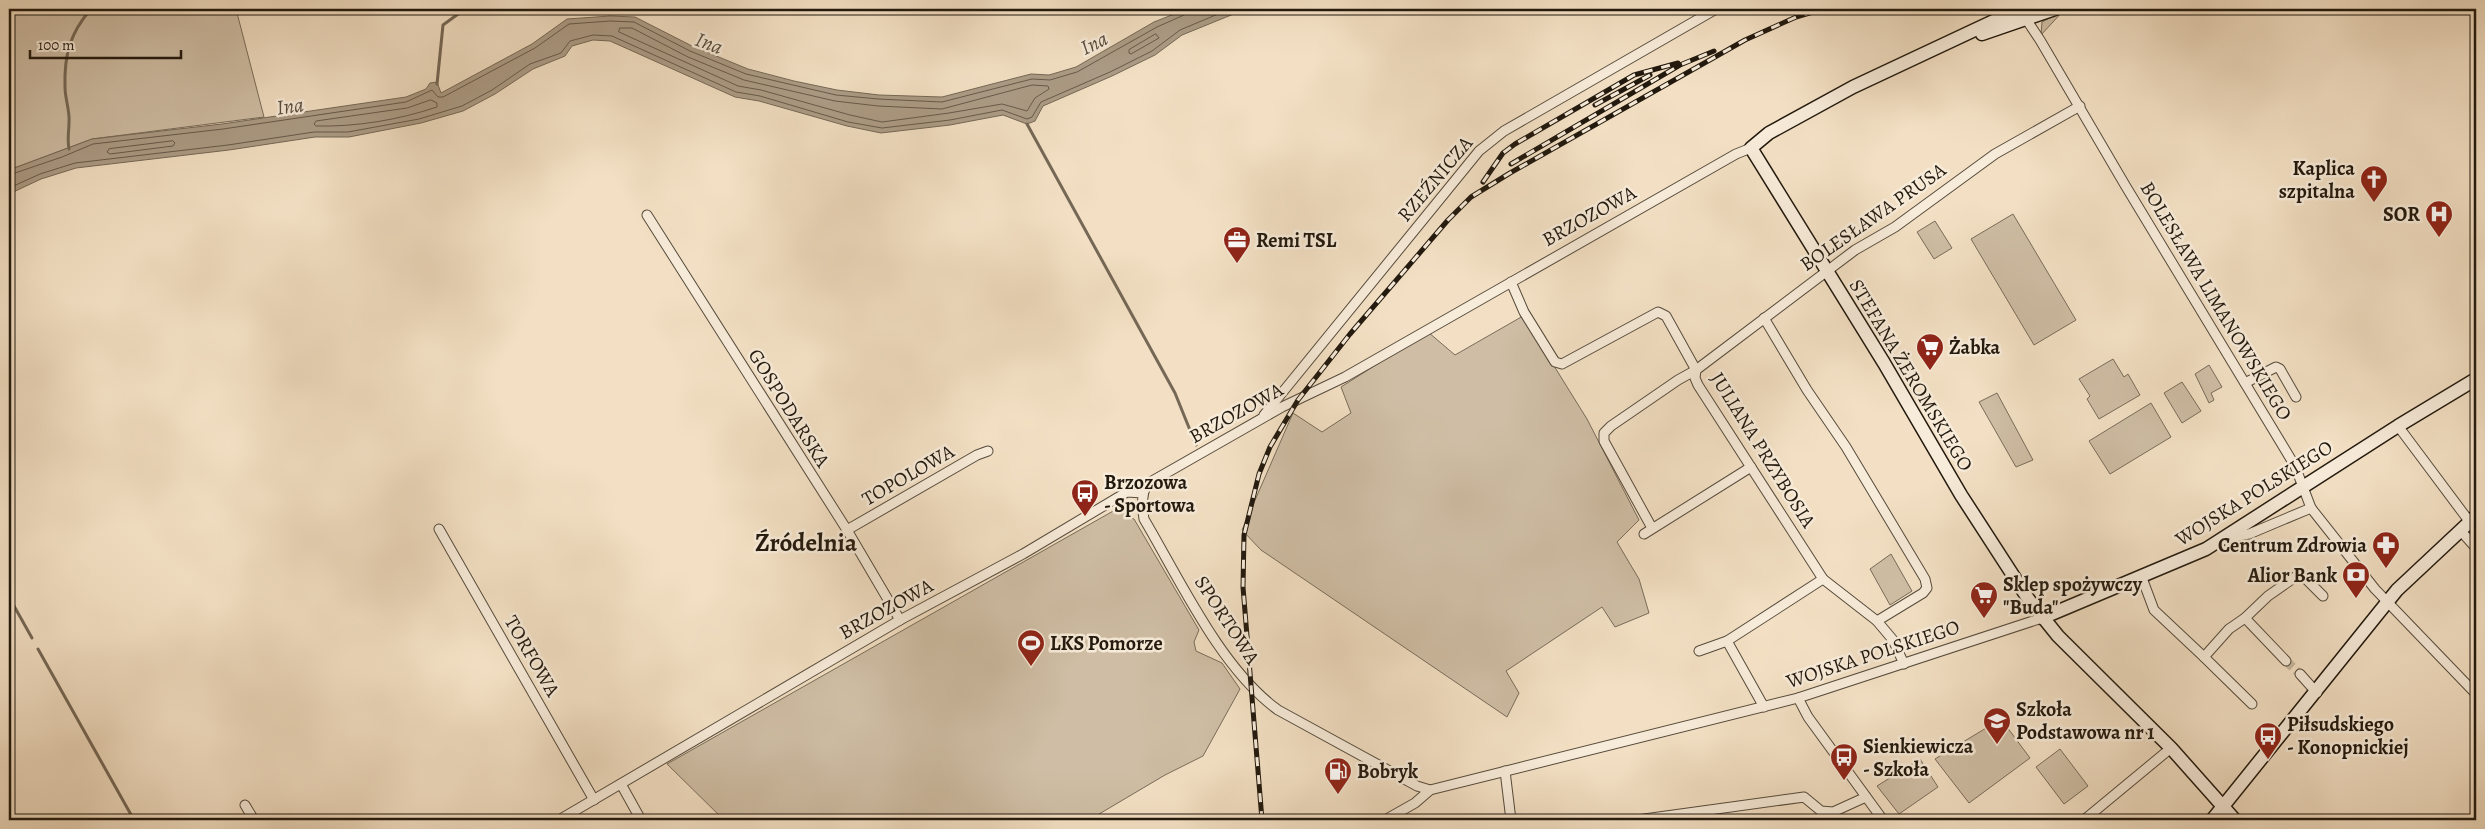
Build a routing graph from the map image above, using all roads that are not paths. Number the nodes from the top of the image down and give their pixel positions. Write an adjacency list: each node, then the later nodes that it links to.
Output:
1 (1716, 9): 14 (street, RZEŹNICZA)
2 (2055, 9): 3 (street, BRZOZOWA)
3 (2021, 12): 4 (street, BOLESŁAWA LIMANOWSKIEGO); 5 (street, BRZOZOWA)
4 (2080, 106): 7 (street, BOLESŁAWA PRUSA); 12 (street, BOLESŁAWA LIMANOWSKIEGO)
5 (1751, 148): 7 (street, STEFANA ŻEROMSKIEGO); 8 (street, BRZOZOWA)
6 (647, 215): 24 (street, GOSPODARSKA)
7 (1826, 270): 9 (street, BOLESŁAWA PRUSA); 32 (street, STEFANA ŻEROMSKIEGO)
8 (1511, 282): 10 (street, JULIANA PRZYBOSIA); 14 (street, BRZOZOWA)
9 (1764, 318): 10 (street, BOLESŁAWA PRUSA); 35 (street)
10 (1696, 370): 17 (street, JULIANA PRZYBOSIA); 22 (street, BOLESŁAWA PRUSA)
11 (2476, 379): 15 (street, WOJSKA POLSKIEGO)
12 (2244, 384): 13 (street); 18 (street, BOLESŁAWA LIMANOWSKIEGO)
13 (2296, 398)
14 (1261, 419): 19 (street, BRZOZOWA)
15 (2398, 426): 18 (street, WOJSKA POLSKIEGO); 21 (street)
16 (988, 451): 24 (street, TOPOLOWA)
17 (1751, 466): 22 (street); 29 (street, JULIANA PRZYBOSIA)
18 (2303, 487): 20 (street, BOLESŁAWA LIMANOWSKIEGO); 26 (street, WOJSKA POLSKIEGO)
19 (1143, 493): 34 (street, BRZOZOWA); 50 (street, SPORTOWA)
20 (2311, 508): 26 (street); 31 (street, BOLESŁAWA LIMANOWSKIEGO)
21 (2468, 522): 27 (street); 31 (street)
22 (1652, 528): 25 (street)
23 (438, 529): 52 (street, TORFOWA)
24 (847, 530): 34 (street, GOSPODARSKA)
25 (1644, 534)
26 (2222, 539): 28 (street, WOJSKA POLSKIEGO)
27 (2476, 548)
28 (2142, 578): 32 (street, WOJSKA POLSKIEGO); 38 (street)
29 (1823, 579): 35 (street, JULIANA PRZYBOSIA); 36 (street)
30 (2323, 596): 33 (street)
31 (2386, 603): 42 (street); 43 (street, BOLESŁAWA LIMANOWSKIEGO)
32 (2042, 618): 40 (street, WOJSKA POLSKIEGO); 47 (street, STEFANA ŻEROMSKIEGO)
33 (2245, 618): 38 (street); 39 (street)
34 (900, 620): 49 (street, BRZOZOWA)
35 (1877, 622): 40 (street, JULIANA PRZYBOSIA)
36 (1726, 640): 37 (street); 46 (street)
37 (1699, 651)
38 (2204, 657): 45 (street)
39 (2286, 661)
40 (1904, 664): 44 (street, WOJSKA POLSKIEGO)
41 (2300, 674): 42 (street)
42 (2317, 692): 54 (street)
43 (2476, 694)
44 (1798, 698): 46 (street, WOJSKA POLSKIEGO); 51 (street)
45 (2252, 704)
46 (1764, 707): 48 (street, WOJSKA POLSKIEGO)
47 (2171, 748): 54 (street, STEFANA ŻEROMSKIEGO); 62 (street)
48 (1505, 771): 50 (street, WOJSKA POLSKIEGO); 59 (street)
49 (621, 784): 52 (street, BRZOZOWA); 57 (street)
50 (1430, 790): 58 (street, WOJSKA POLSKIEGO)
51 (1866, 796): 60 (street); 61 (street)
52 (594, 800): 56 (street, BRZOZOWA)
53 (245, 805): 55 (street)
54 (2224, 808): 63 (street); 64 (street, STEFANA ŻEROMSKIEGO)
55 (254, 820)
56 (559, 820)
57 (641, 820)
58 (1385, 820)
59 (1511, 820)
60 (1637, 820)
61 (1883, 820)
62 (2084, 820)
63 (2212, 820)
64 (2235, 820)

